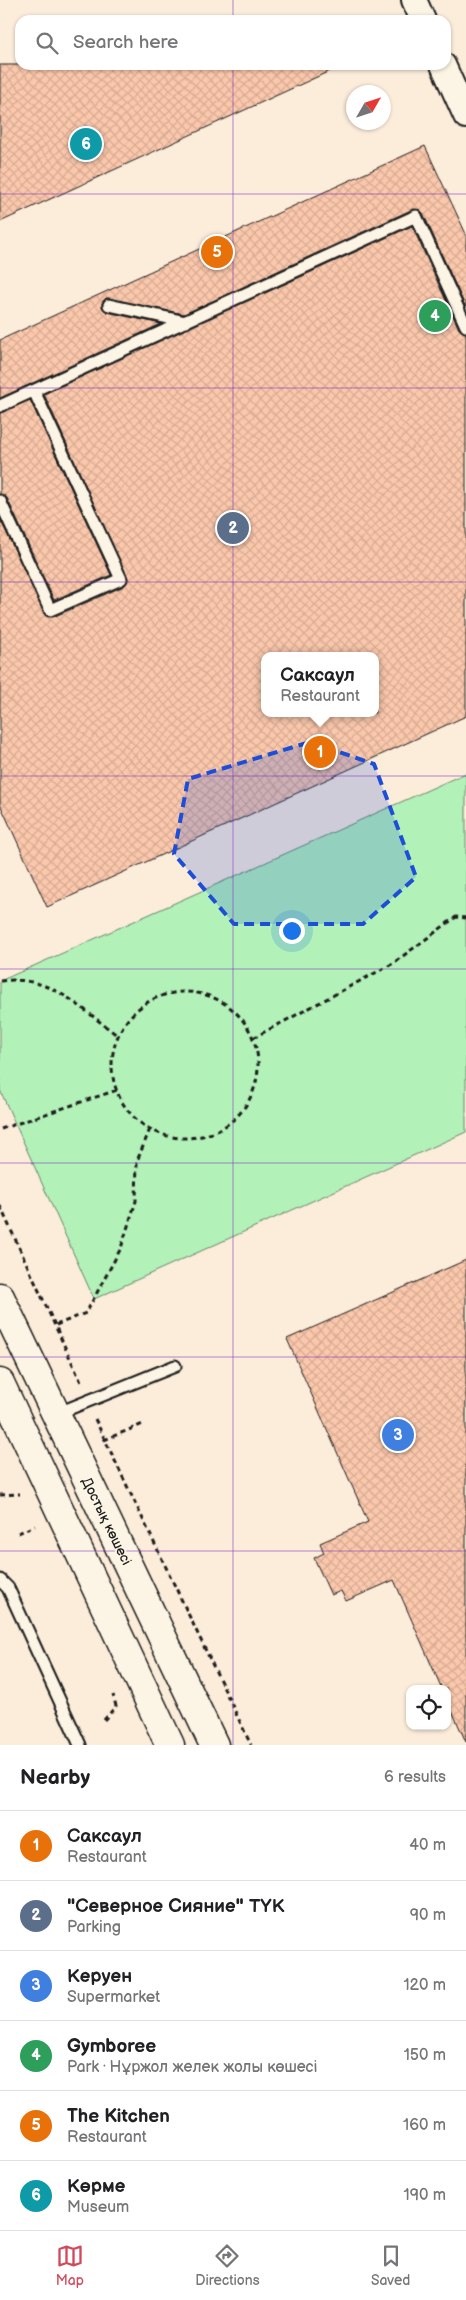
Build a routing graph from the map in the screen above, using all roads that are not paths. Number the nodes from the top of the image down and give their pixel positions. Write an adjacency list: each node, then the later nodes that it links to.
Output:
1 (414, 0): 2 (street)
2 (421, 15)
3 (445, 70): 4 (street)
4 (466, 116)
5 (109, 305): 6 (lane)
6 (186, 322): 7 (lane); 8 (lane)
7 (466, 326)
8 (34, 391): 9 (lane); 10 (lane)
9 (0, 406)
10 (0, 501)
11 (0, 1297): 14 (street, Достық көшесі)
12 (175, 1366): 14 (lane)
13 (0, 1383): 15 (street)
14 (56, 1414): 15 (street); 19 (street, Достық көшесі)
15 (11, 1432): 18 (street)
16 (0, 1580): 17 (lane)
17 (80, 1745)
18 (170, 1745)
19 (214, 1745)

